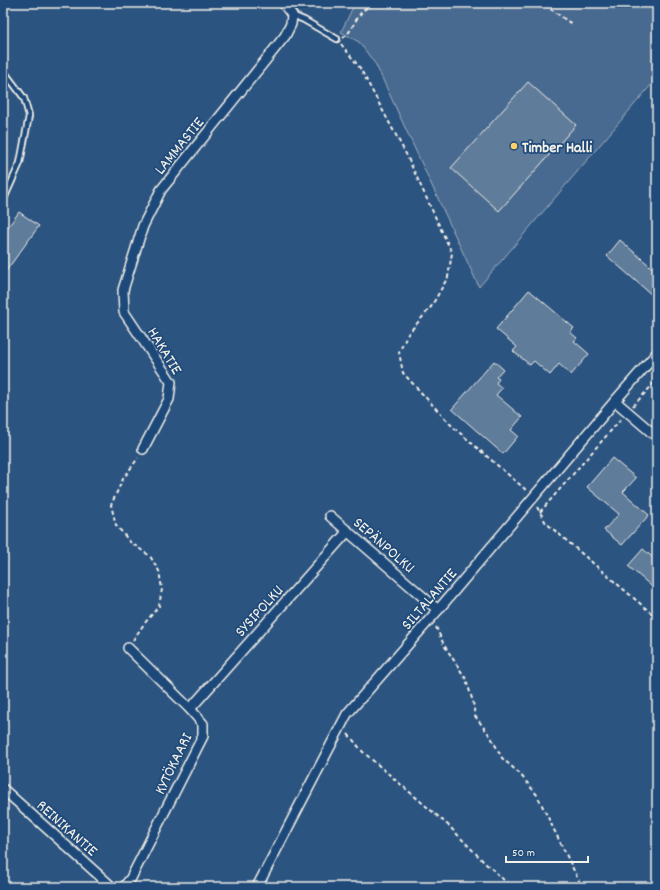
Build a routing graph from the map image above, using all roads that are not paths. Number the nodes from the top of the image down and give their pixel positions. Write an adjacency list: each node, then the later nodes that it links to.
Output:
1 (283, 3): 2 (street)
2 (292, 15): 3 (lane); 6 (street, LAMMASTIE)
3 (337, 39)
4 (3, 70): 5 (lane)
5 (3, 201)
6 (124, 312): 10 (street, HAKATIE)
7 (657, 353): 8 (street, SILTALANTIE)
8 (615, 400): 9 (street); 13 (street, SILTALANTIE)
9 (657, 437)
10 (143, 449)
11 (330, 516): 12 (street, SEPÄNPOLKU)
12 (348, 531): 13 (street, SEPÄNPOLKU); 15 (street, SYSIPOLKU)
13 (438, 610): 19 (street, SILTALANTIE)
14 (128, 648): 15 (street, KYTÖKAARI)
15 (190, 708): 18 (street, KYTÖKAARI)
16 (3, 789): 17 (street, REINIKANTIE)
17 (112, 887)
18 (124, 887)
19 (257, 887)

